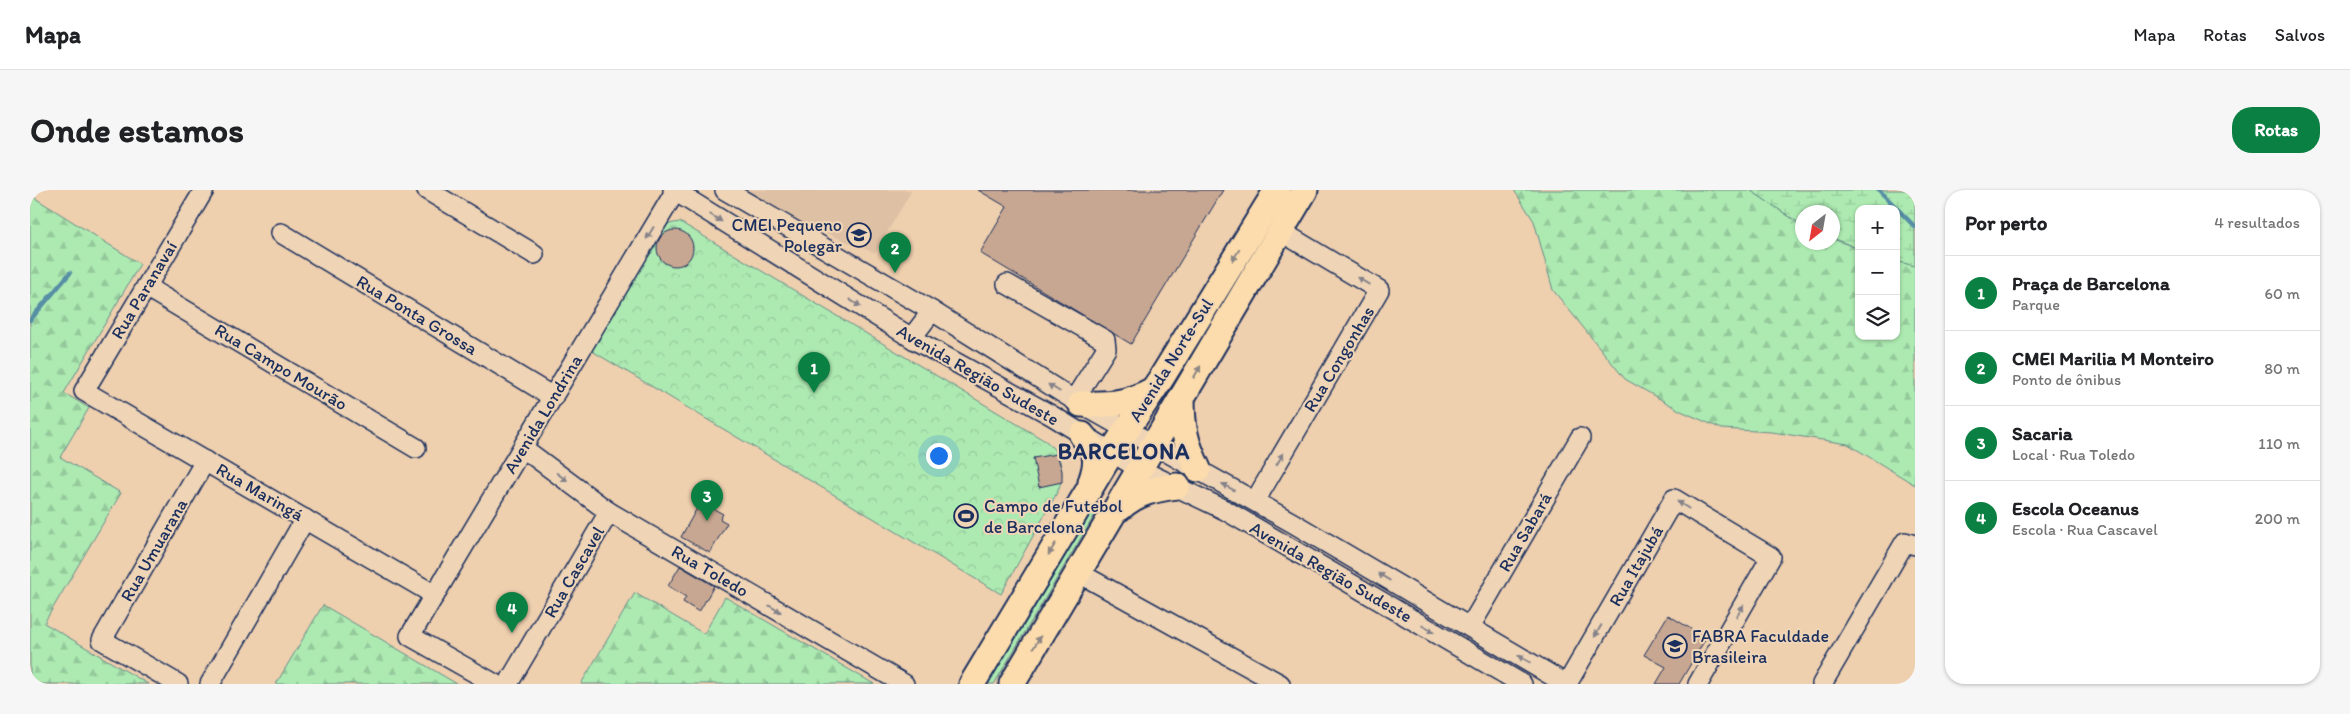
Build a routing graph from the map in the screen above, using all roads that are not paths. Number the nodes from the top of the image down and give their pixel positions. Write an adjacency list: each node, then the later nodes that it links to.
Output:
1 (204, 190): 11 (street, Rua Paranavaí)
2 (427, 190): 9 (street)
3 (675, 190): 14 (street, Avenida Região Sudeste, one-way to 14); 18 (street, Avenida Londrina, one-way to 18)
4 (725, 190): 12 (street, Avenida Região Sudeste)
5 (1277, 190): 16 (main road, Avenida Norte-Sul, one-way to 16)
6 (1306, 190): 7 (main road, Avenida Norte-Sul)
7 (1280, 231): 19 (main road, Avenida Norte-Sul, one-way to 7); 33 (street, Rua Congonhas, one-way to 7)
8 (281, 233): 18 (street, Rua Ponta Grossa)
9 (534, 254)
10 (1007, 284): 20 (street)
11 (146, 287): 17 (street, Rua Paranavaí); 25 (street, Rua Campo Mourão)
12 (932, 310): 13 (street, Avenida Região Sudeste); 14 (street)
13 (976, 338): 15 (street); 20 (street, Avenida Região Sudeste, one-way to 13)
14 (915, 340): 15 (street, Avenida Região Sudeste)
15 (960, 366): 22 (street, Avenida Região Sudeste)
16 (1153, 390): 20 (main road); 21 (main road, Avenida Norte-Sul)
17 (84, 391): 28 (street, Rua Maringá)
18 (553, 397): 26 (street, Avenida Londrina)
19 (1182, 397): 24 (main road, Avenida Norte-Sul); 30 (main road)
20 (1078, 402): 21 (street, Avenida Região Sudeste)
21 (1126, 430): 24 (street, Avenida Região Sudeste); 27 (main road, Avenida Norte-Sul)
22 (1082, 435): 27 (street, Avenida Região Sudeste); 32 (main road)
23 (1580, 438): 40 (street, Rua Sabará)
24 (1154, 446): 29 (main road, Avenida Norte-Sul); 30 (street, Avenida Região Sudeste)
25 (416, 448)
26 (524, 448): 35 (street, Rua Toledo, one-way to 35); 39 (street, Avenida Londrina)
27 (1111, 453): 29 (street, Avenida Região Sudeste); 32 (main road, Avenida Norte-Sul)
28 (205, 461): 36 (street, Rua Maringá); 42 (street, Rua Umuarana)
29 (1141, 470): 31 (street, Avenida Região Sudeste); 34 (main road, Avenida Norte-Sul)
30 (1198, 470): 33 (street, Avenida Região Sudeste, one-way to 30)
31 (1178, 486): 34 (main road); 41 (street, Avenida Região Sudeste, one-way to 41)
32 (1088, 490): 47 (main road, Avenida Norte-Sul, one-way to 47)
33 (1255, 501): 40 (street, Avenida Região Sudeste, one-way to 33)
34 (1116, 511): 38 (main road, Avenida Norte-Sul)
35 (609, 512): 45 (street, Rua Cascavel); 46 (street, Rua Toledo, one-way to 46)
36 (305, 519): 39 (street, Rua Maringá); 43 (street)
37 (1915, 545): 52 (street)
38 (1079, 573): 48 (main road, Avenida Norte-Sul, one-way to 38); 49 (street)
39 (435, 595): 44 (street, Avenida Londrina)
40 (1470, 627): 50 (street, Avenida Região Sudeste, one-way to 40)
41 (1518, 683)
42 (178, 684)
43 (210, 684)
44 (495, 684)
45 (508, 684)
46 (904, 684)
47 (972, 684)
48 (1012, 684)
49 (1280, 684)
50 (1567, 684): 51 (street, Rua Itajubá, one-way to 50)
51 (1698, 684)
52 (1822, 684)

